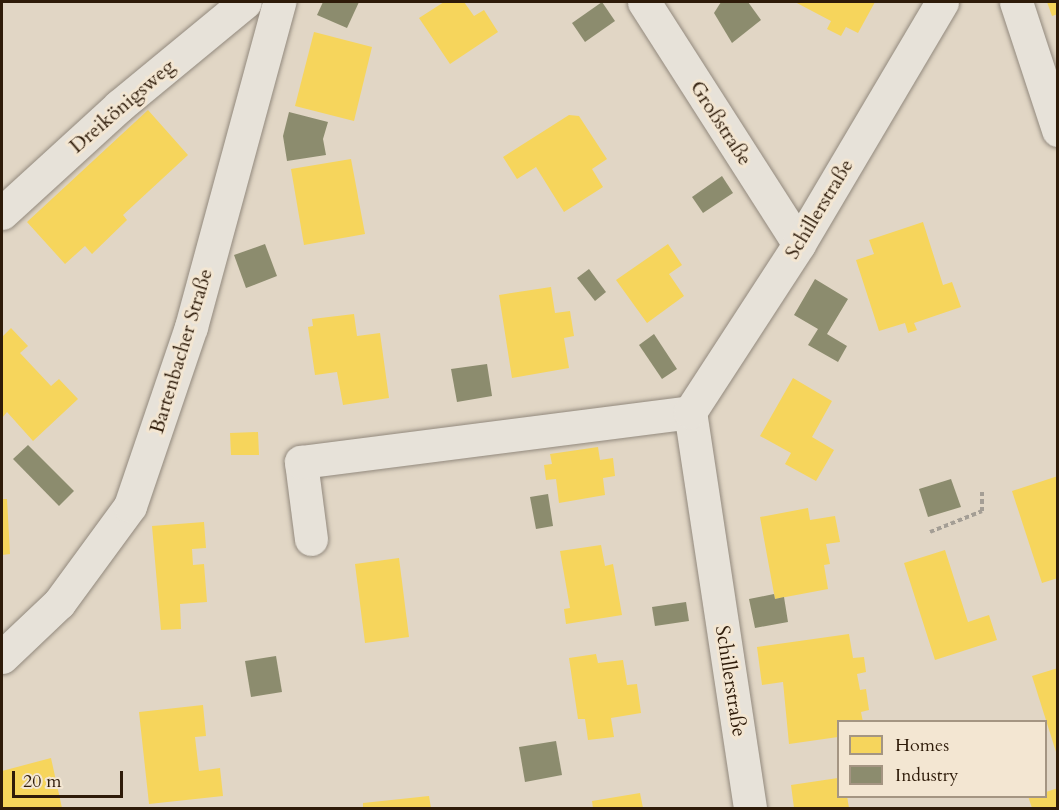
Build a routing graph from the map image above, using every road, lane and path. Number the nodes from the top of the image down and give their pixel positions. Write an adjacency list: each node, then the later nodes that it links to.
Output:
1 (245, 2): 7 (street, Dreikönigsweg)
2 (279, 2): 13 (street, Bartenbacher Straße)
3 (644, 2): 8 (street, Großstraße)
4 (942, 2): 8 (street, Schillerstraße)
5 (1016, 2): 6 (street)
6 (1058, 130)
7 (2, 213)
8 (799, 244): 9 (street, Schillerstraße)
9 (690, 412): 12 (street); 14 (street, Schillerstraße)
10 (982, 492): 11 (path)
11 (930, 532)
12 (311, 539)
13 (2, 657)
14 (750, 808)

